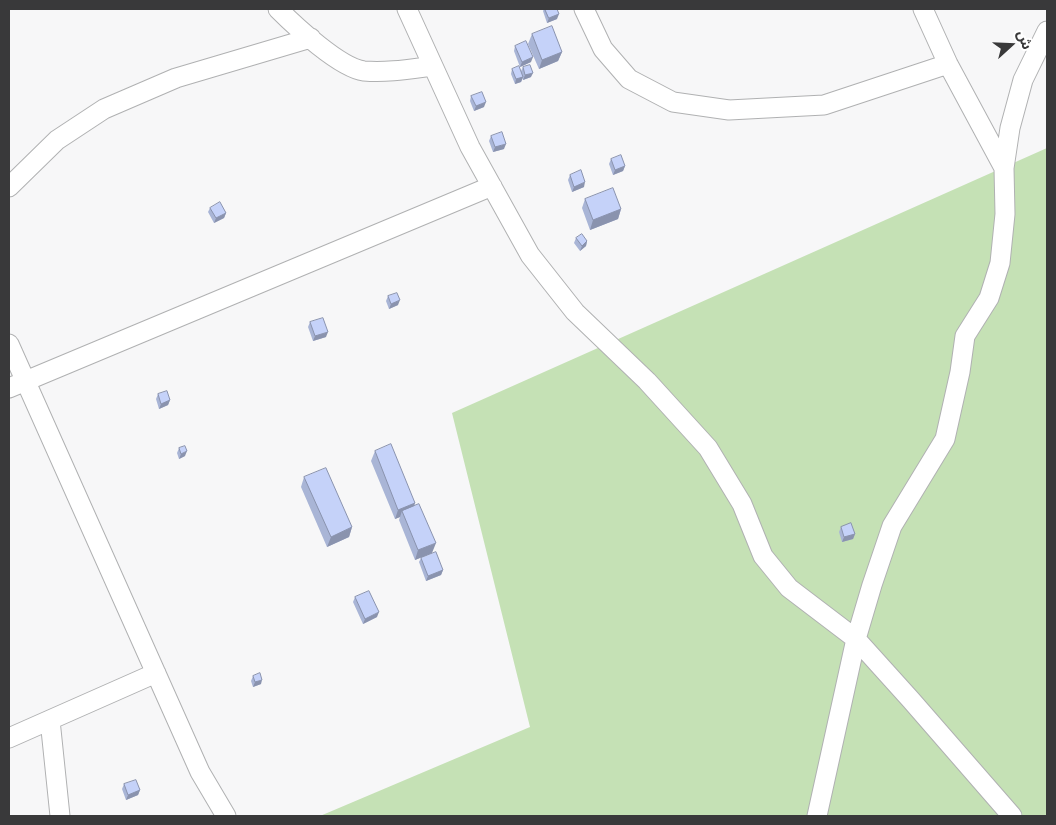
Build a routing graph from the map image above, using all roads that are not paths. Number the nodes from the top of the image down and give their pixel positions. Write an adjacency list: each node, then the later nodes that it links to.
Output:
1 (278, 9): 6 (street)
2 (407, 9): 8 (street)
3 (584, 9): 7 (street)
4 (923, 9): 7 (street)
5 (1047, 31): 9 (street)
6 (311, 38): 8 (street); 11 (street)
7 (948, 64): 9 (street)
8 (433, 66): 10 (street)
9 (1004, 168): 14 (street)
10 (492, 186): 13 (street); 14 (street)
11 (9, 187)
12 (9, 344): 13 (street)
13 (17, 385): 15 (street)
14 (856, 639): 20 (street); 21 (street)
15 (156, 673): 16 (street); 19 (street)
16 (50, 720): 17 (street); 18 (street)
17 (9, 738)
18 (60, 816)
19 (226, 816)
20 (817, 816)
21 (1012, 816)

